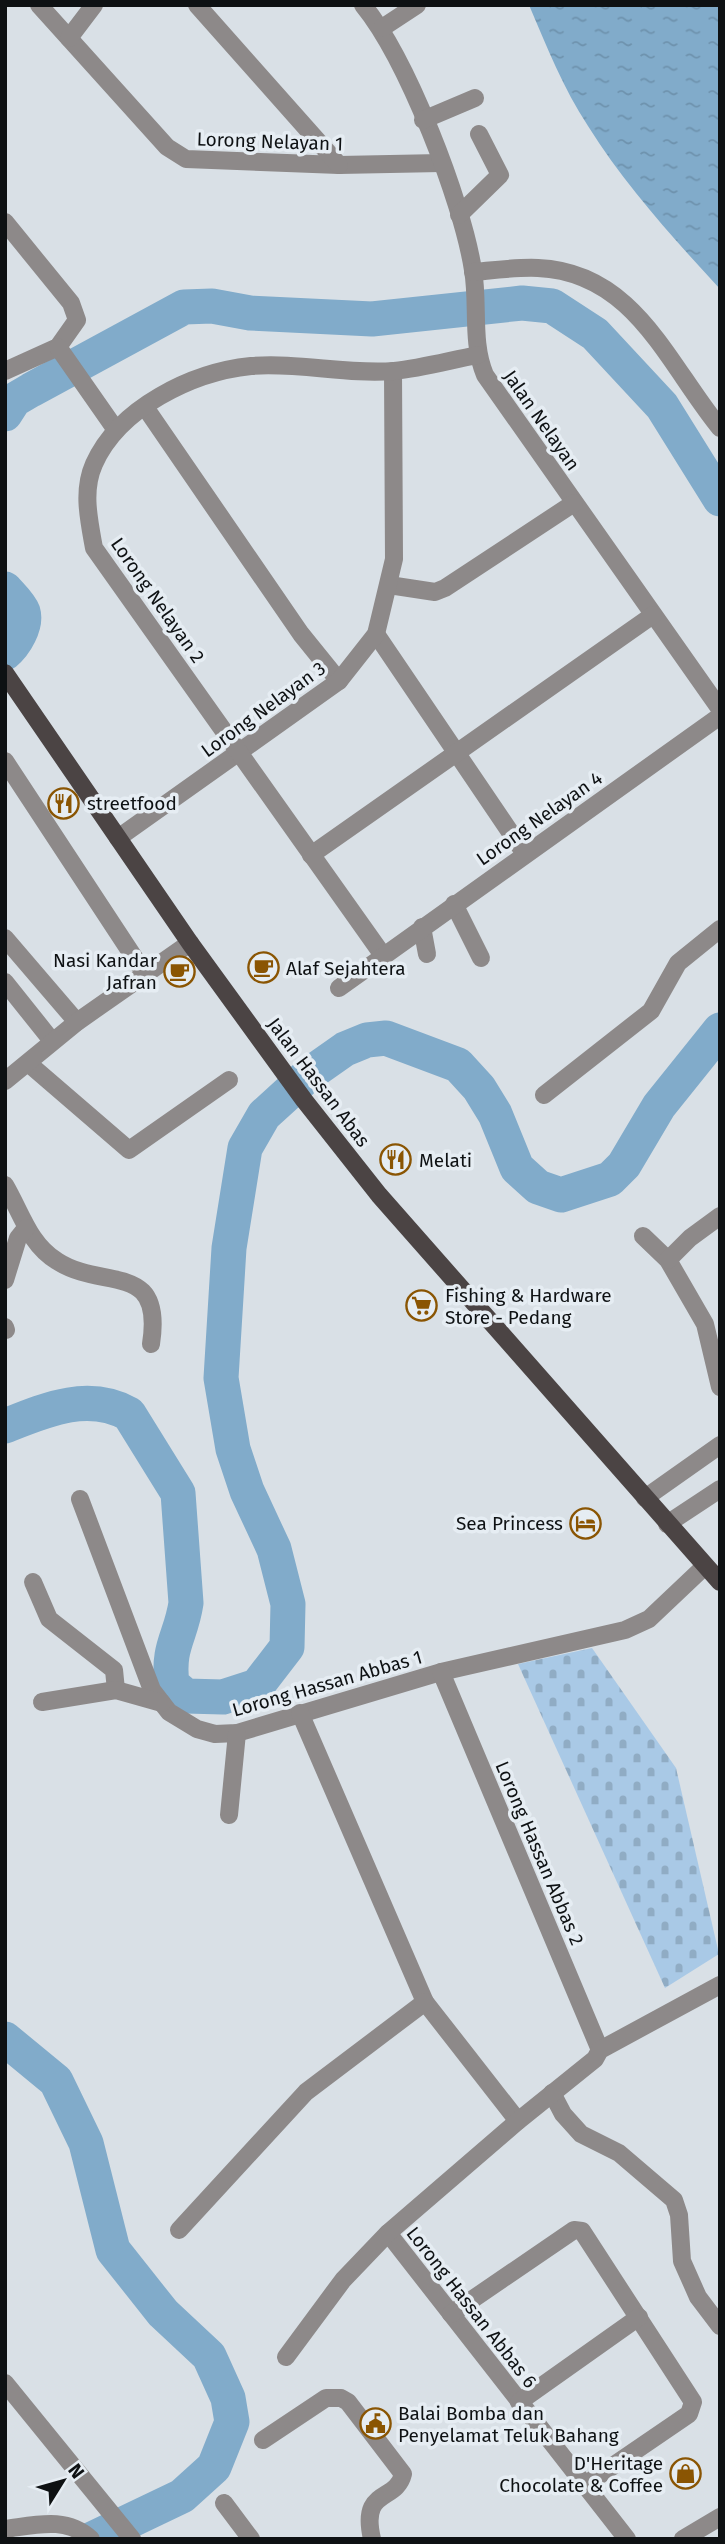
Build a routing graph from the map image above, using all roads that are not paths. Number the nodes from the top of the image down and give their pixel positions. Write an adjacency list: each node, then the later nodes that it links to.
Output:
1 (39, 5): 7 (street, Lorong Nelayan 1)
2 (94, 5): 7 (street)
3 (197, 5): 12 (street)
4 (363, 5): 6 (street, Jalan Nelayan)
5 (417, 5): 6 (street)
6 (382, 28): 9 (street, Jalan Nelayan)
7 (69, 38): 12 (street, Lorong Nelayan 1)
8 (475, 99): 9 (street)
9 (423, 120): 11 (street, Jalan Nelayan)
10 (480, 134): 13 (street)
11 (441, 163): 12 (street, Lorong Nelayan 1); 13 (street, Jalan Nelayan)
12 (339, 165)
13 (458, 215): 15 (street, Jalan Nelayan)
14 (5, 222): 16 (street)
15 (473, 272): 17 (street, Jalan Nelayan); 21 (street)
16 (62, 354): 18 (street); 22 (street)
17 (478, 355): 19 (street, Lorong Nelayan 2); 23 (street, Jalan Nelayan)
18 (5, 371)
19 (393, 371): 20 (street, Lorong Nelayan 2); 24 (street, Lorong Nelayan 3)
20 (145, 407): 22 (street, Lorong Nelayan 2); 28 (street)
21 (720, 428)
22 (116, 430): 31 (street, Lorong Nelayan 2)
23 (574, 503): 24 (street); 25 (street, Jalan Nelayan)
24 (389, 585): 26 (street, Lorong Nelayan 3)
25 (653, 615): 29 (street, Jalan Nelayan); 32 (street)
26 (376, 634): 28 (street, Lorong Nelayan 3); 32 (street)
27 (6, 674): 34 (main road, Jalan Hassan Abas)
28 (340, 681): 31 (street, Lorong Nelayan 3)
29 (720, 709)
30 (720, 716): 35 (street, Lorong Nelayan 4)
31 (239, 753): 34 (street, Lorong Nelayan 3); 36 (street, Lorong Nelayan 2)
32 (455, 754): 35 (street); 36 (street)
33 (5, 761): 45 (street)
34 (118, 838): 41 (main road, Jalan Hassan Abas)
35 (525, 853): 37 (street, Lorong Nelayan 4)
36 (311, 855): 42 (street, Lorong Nelayan 2)
37 (454, 904): 38 (street, Lorong Nelayan 4); 44 (street)
38 (422, 927): 42 (street, Lorong Nelayan 4); 43 (street)
39 (720, 929): 53 (street)
40 (5, 938): 48 (street)
41 (190, 943): 45 (street); 65 (main road, Jalan Hassan Abas)
42 (382, 954): 47 (street, Lorong Nelayan 4)
43 (427, 954)
44 (481, 958)
45 (145, 974): 48 (street)
46 (5, 982): 49 (street)
47 (339, 988)
48 (77, 1022): 49 (street)
49 (52, 1041): 50 (street)
50 (27, 1063): 51 (street); 52 (street)
51 (229, 1080)
52 (5, 1081)
53 (544, 1095)
54 (5, 1185): 56 (street)
55 (720, 1216): 58 (street)
56 (26, 1228): 59 (street); 60 (street)
57 (643, 1236): 58 (street)
58 (668, 1260): 61 (street)
59 (5, 1280)
60 (151, 1344)
61 (714, 1347): 62 (street)
62 (720, 1387)
63 (720, 1445): 65 (street)
64 (720, 1489): 67 (street)
65 (645, 1498): 67 (main road, Jalan Hassan Abas)
66 (80, 1499): 74 (street, Lorong Hassan Abbas 1)
67 (667, 1524): 68 (main road, Jalan Hassan Abas)
68 (705, 1566): 70 (main road, Jalan Hassan Abas); 71 (street, Lorong Hassan Abbas 1)
69 (33, 1582): 72 (street)
70 (720, 1582)
71 (441, 1672): 75 (street, Lorong Hassan Abbas 1); 80 (street, Lorong Hassan Abbas 2)
72 (116, 1690): 73 (street); 74 (street)
73 (42, 1702)
74 (162, 1703): 76 (street, Lorong Hassan Abbas 1)
75 (300, 1713): 76 (street, Lorong Hassan Abbas 1); 79 (street)
76 (237, 1733): 77 (street)
77 (229, 1815)
78 (720, 1984): 80 (street)
79 (425, 2002): 82 (street); 83 (street)
80 (600, 2050): 81 (street)
81 (552, 2093): 82 (street); 87 (street)
82 (518, 2121): 84 (street)
83 (179, 2230)
84 (388, 2233): 85 (street, Lorong Hassan Abbas 6); 88 (street)
85 (451, 2314): 86 (street); 90 (street, Lorong Hassan Abbas 6)
86 (639, 2317): 90 (street); 92 (street)
87 (720, 2326)
88 (286, 2357)
89 (5, 2383): 97 (street)
90 (519, 2402): 92 (street, Lorong Hassan Abbas 6)
91 (262, 2440): 99 (street)
92 (585, 2485): 100 (street, Lorong Hassan Abbas 6)
93 (224, 2503): 98 (street)
94 (720, 2517): 101 (street)
95 (5, 2529): 96 (street)
96 (86, 2534)
97 (132, 2539)
98 (251, 2539)
99 (372, 2539)
100 (627, 2539)
101 (683, 2539)

